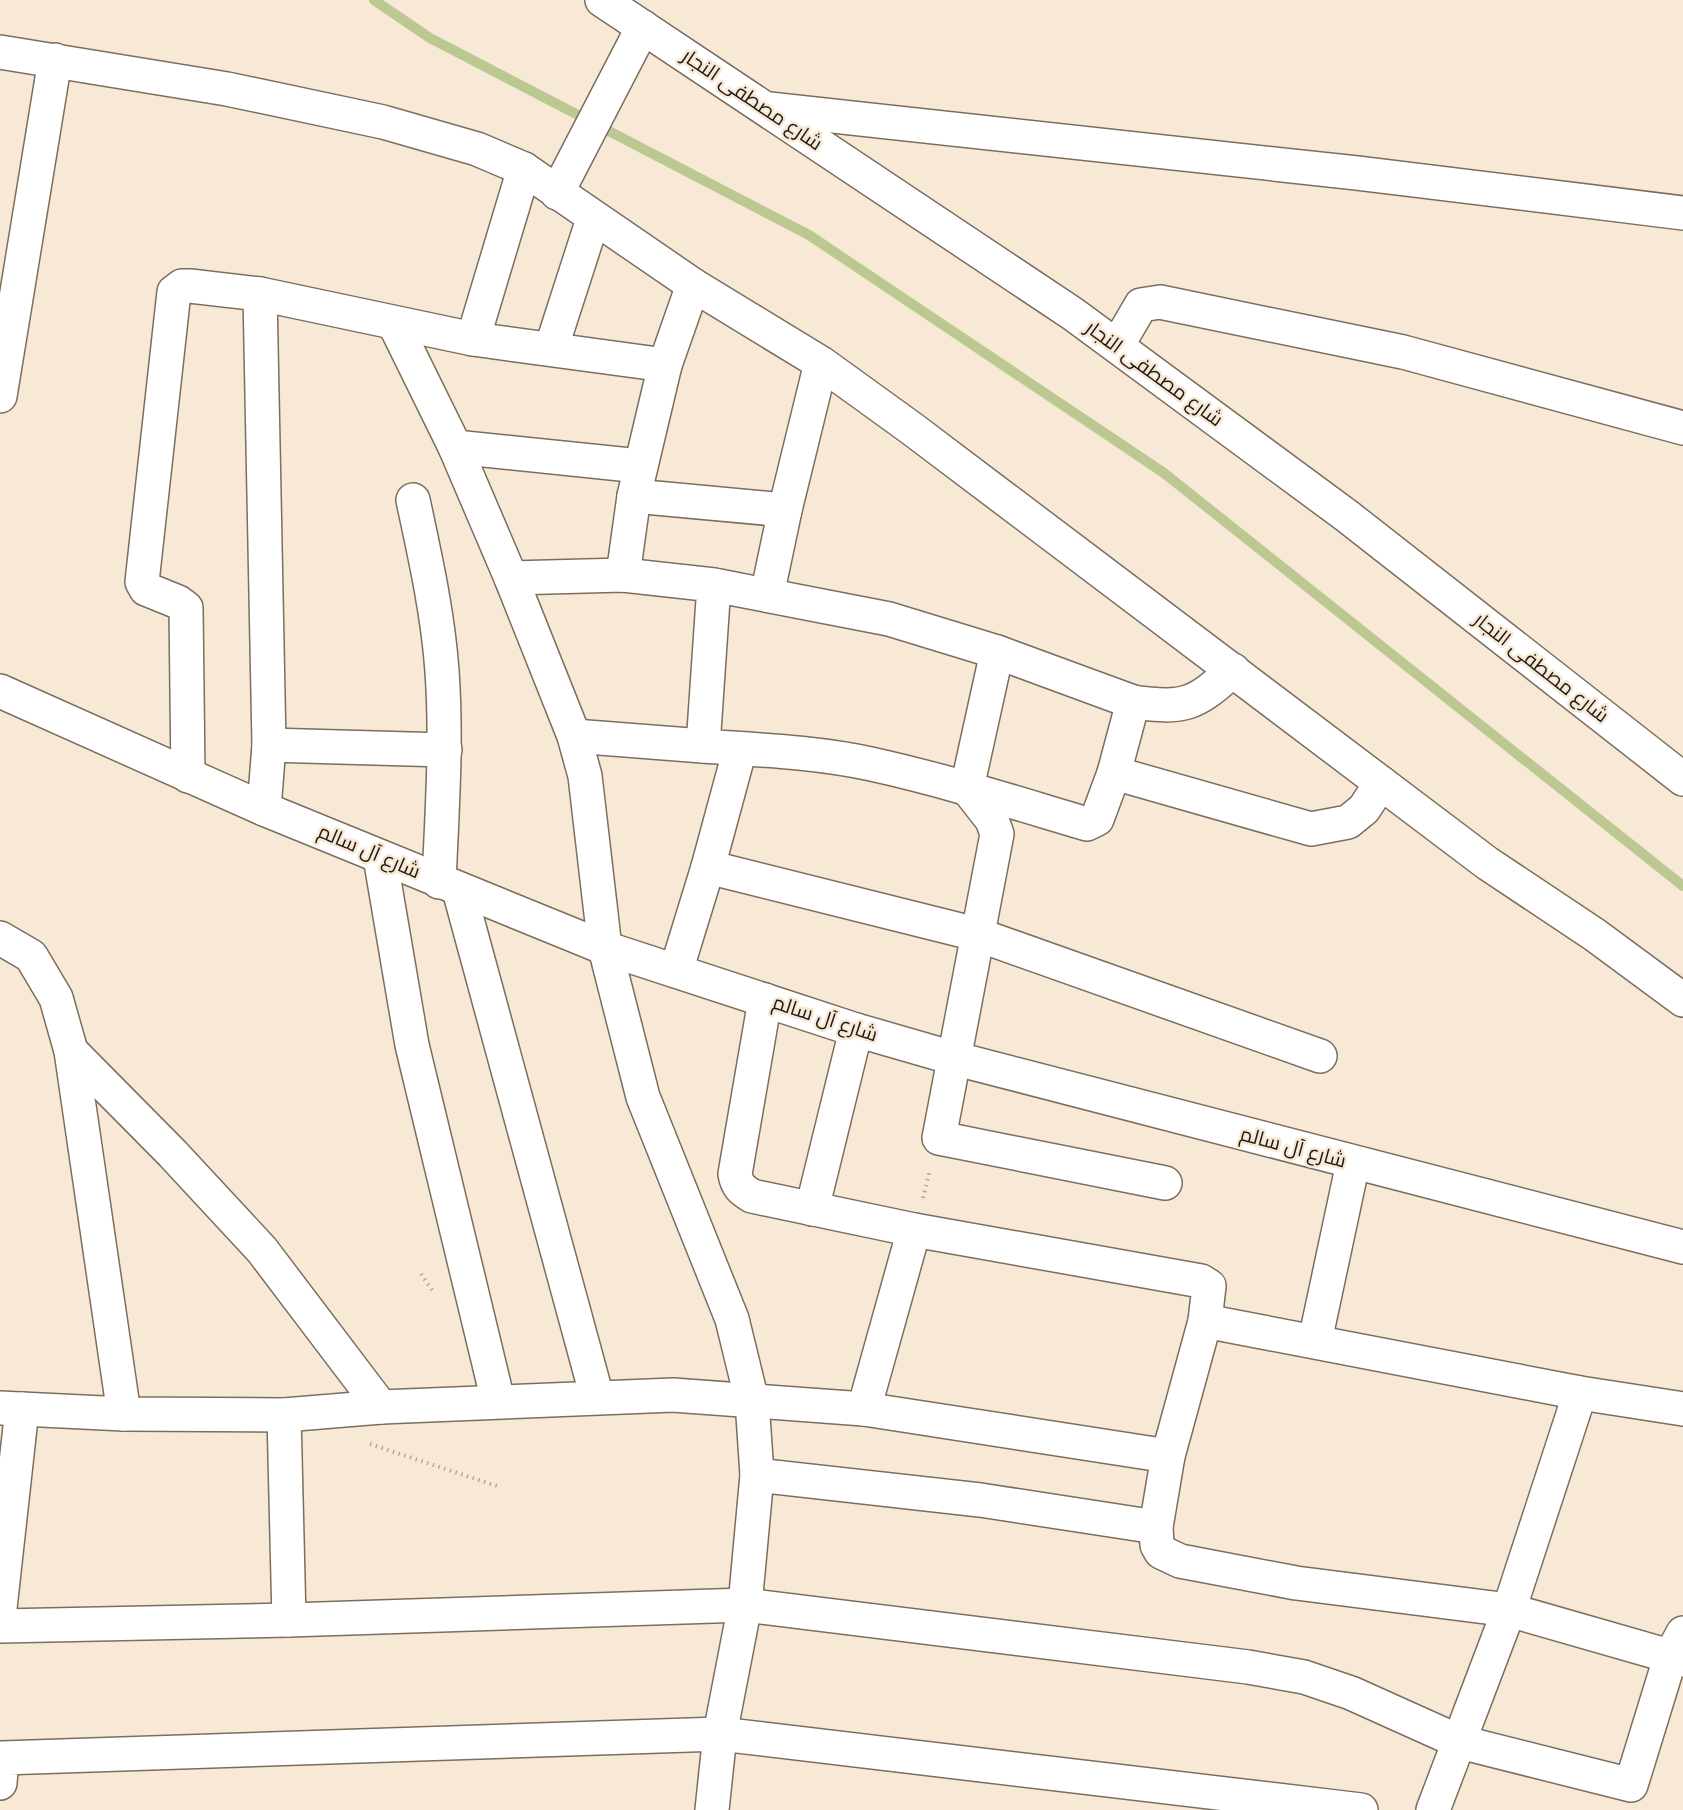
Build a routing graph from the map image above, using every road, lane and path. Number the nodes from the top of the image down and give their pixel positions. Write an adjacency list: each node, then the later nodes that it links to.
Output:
1 (602, 0): 2 (street, شارع مصطفى النجار)
2 (643, 27): 5 (street, شارع مصطفى النجار); 7 (street)
3 (0, 52): 4 (street)
4 (55, 60): 6 (street); 18 (street)
5 (764, 108): 8 (street); 14 (street, شارع مصطفى النجار)
6 (524, 169): 7 (street); 13 (street)
7 (557, 193): 9 (street)
8 (1683, 213)
9 (593, 219): 10 (street); 15 (street)
10 (693, 285): 16 (street); 17 (street)
11 (260, 294): 12 (street); 33 (street); 38 (street)
12 (394, 323): 13 (street); 20 (street)
13 (473, 339): 15 (street)
14 (1117, 346): 19 (street); 39 (street, شارع مصطفى النجار)
15 (551, 349): 17 (street)
16 (821, 363): 23 (street); 29 (street)
17 (665, 365): 21 (street)
18 (0, 396)
19 (1683, 428)
20 (455, 447): 21 (street); 25 (street)
21 (637, 481): 23 (street); 24 (street)
22 (413, 500): 36 (street)
23 (785, 510): 27 (street)
24 (623, 575): 25 (street); 26 (street)
25 (511, 578): 32 (street)
26 (714, 585): 27 (street); 34 (street)
27 (767, 596): 28 (street)
28 (997, 652): 31 (street); 41 (street)
29 (1233, 670): 31 (street); 40 (street)
30 (0, 691): 38 (street, شارع آل سالم)
31 (1133, 702): 37 (street)
32 (574, 736): 34 (street); 48 (street)
33 (269, 745): 36 (street); 42 (street)
34 (703, 746): 35 (street)
35 (740, 748): 41 (street); 44 (street)
36 (446, 750): 45 (street)
37 (1114, 773): 40 (street); 41 (street)
38 (188, 776): 42 (street, شارع آل سالم)
39 (1683, 779)
40 (1381, 783): 51 (street)
41 (967, 788): 46 (street)
42 (264, 809): 43 (street, شارع آل سالم)
43 (380, 857): 45 (street, شارع آل سالم); 66 (street)
44 (708, 867): 46 (street); 49 (street)
45 (449, 886): 48 (street, شارع آل سالم); 65 (street)
46 (976, 934): 54 (street); 55 (street)
47 (0, 938): 53 (street)
48 (605, 948): 49 (street, شارع آل سالم); 67 (street)
49 (676, 971): 50 (street, شارع آل سالم)
50 (765, 1000): 52 (street, شارع آل سالم); 59 (street)
51 (1683, 1000)
52 (856, 1030): 55 (street, شارع آل سالم); 59 (street)
53 (71, 1051): 68 (street); 72 (street)
54 (1320, 1056)
55 (953, 1058): 56 (street); 57 (street, شارع آل سالم)
56 (939, 1138): 58 (street); 60 (path)
57 (1353, 1163): 61 (street, شارع آل سالم); 63 (street)
58 (1165, 1184)
59 (812, 1209): 60 (street)
60 (914, 1230): 62 (street); 70 (street)
61 (1683, 1247)
62 (1205, 1321): 63 (street); 75 (street)
63 (1315, 1341): 64 (street)
64 (1580, 1393): 71 (street); 81 (street)
65 (597, 1397): 66 (street); 67 (street)
66 (498, 1401): 68 (street)
67 (752, 1401): 70 (street); 76 (street)
68 (381, 1407): 73 (street)
69 (11, 1409): 72 (street); 79 (street)
70 (864, 1409): 75 (street)
71 (1683, 1409)
72 (124, 1414): 73 (street)
73 (284, 1415): 82 (street)
74 (363, 1442): 77 (path)
75 (1168, 1456): 78 (street)
76 (757, 1474): 78 (street); 80 (street)
77 (500, 1487)
78 (1156, 1527): 81 (street)
79 (1, 1588)
80 (745, 1605): 82 (street); 85 (street); 86 (street)
81 (1509, 1610): 84 (street); 86 (street)
82 (289, 1620): 83 (street)
83 (0, 1626)
84 (1679, 1649): 88 (street)
85 (720, 1734): 87 (street); 89 (street); 90 (street)
86 (1460, 1742): 88 (street); 91 (street)
87 (0, 1759)
88 (1627, 1797)
89 (712, 1810)
90 (1361, 1810)
91 (1434, 1810)

